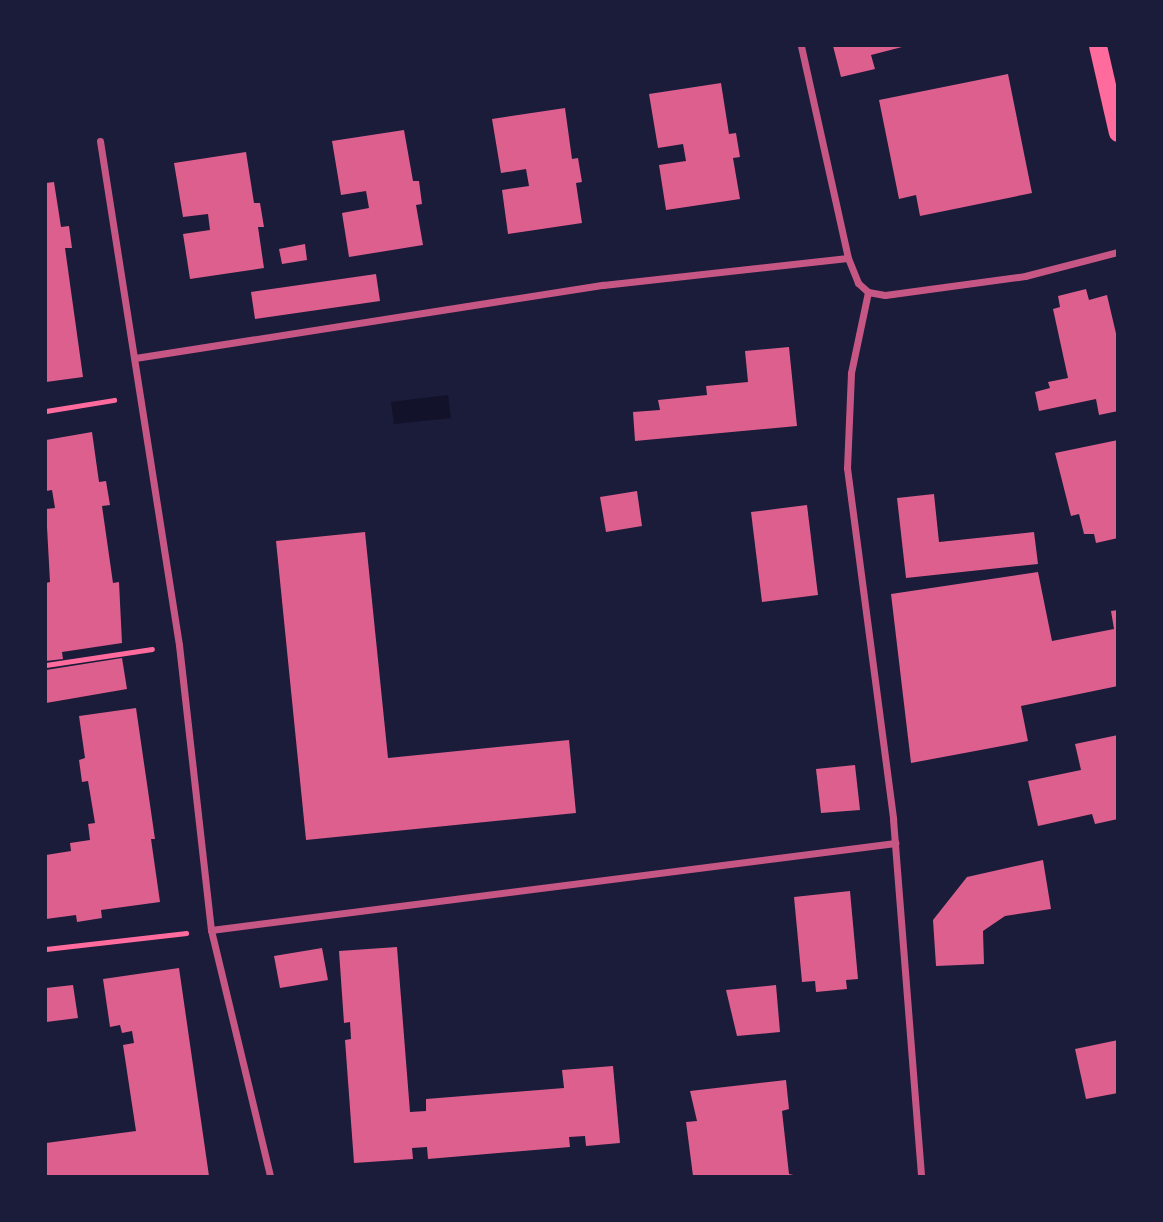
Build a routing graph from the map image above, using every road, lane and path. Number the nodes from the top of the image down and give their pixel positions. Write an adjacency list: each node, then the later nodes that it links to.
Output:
1 (801, 46): 6 (street)
2 (1098, 46): 3 (main road)
3 (1118, 133)
4 (100, 141): 8 (street)
5 (1118, 252): 7 (street)
6 (848, 258): 7 (street); 8 (street)
7 (868, 292): 13 (street)
8 (135, 358): 9 (street)
9 (138, 397): 10 (path); 11 (street)
10 (46, 411)
11 (179, 645): 12 (path); 14 (street)
12 (46, 665)
13 (895, 843): 14 (street); 17 (street)
14 (211, 930): 15 (path); 16 (street)
15 (46, 949)
16 (270, 1177)
17 (921, 1177)

